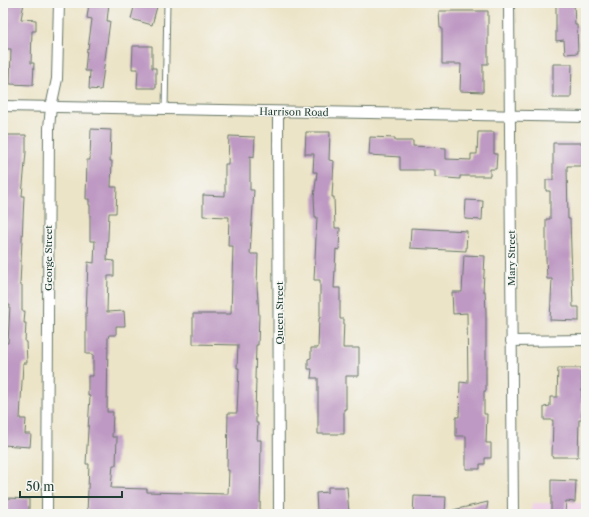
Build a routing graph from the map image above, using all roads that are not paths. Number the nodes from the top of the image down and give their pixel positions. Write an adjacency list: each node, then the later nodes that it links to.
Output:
1 (59, 3): 5 (street, George Street)
2 (167, 3): 6 (lane)
3 (509, 3): 8 (street, Mary Street)
4 (3, 106): 5 (street, Harrison Road)
5 (51, 107): 6 (street, Harrison Road); 12 (street, George Street)
6 (165, 109): 7 (street, Harrison Road)
7 (278, 112): 8 (street, Harrison Road); 13 (street, Queen Street)
8 (509, 116): 9 (street, Harrison Road); 11 (street, Mary Street)
9 (586, 117)
10 (586, 340): 11 (street)
11 (512, 341): 14 (street, Mary Street)
12 (47, 514)
13 (279, 514)
14 (513, 514)

